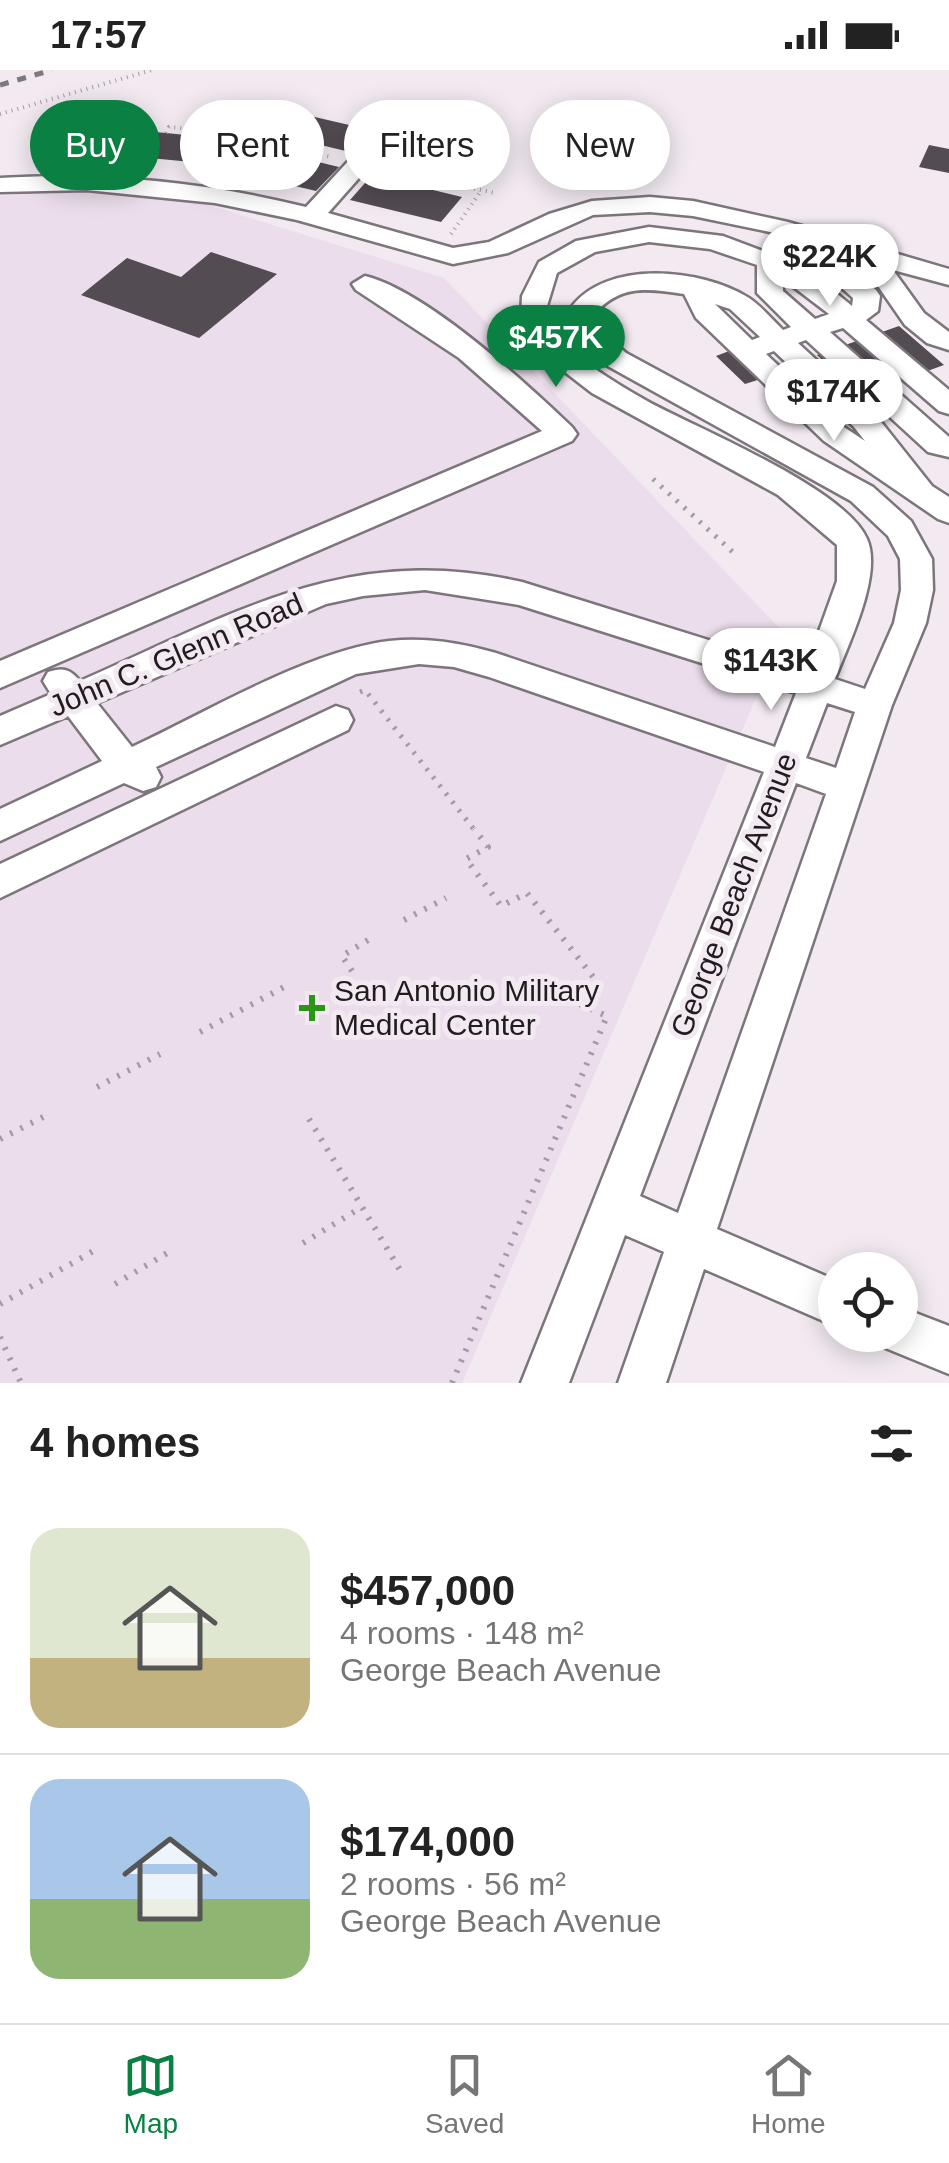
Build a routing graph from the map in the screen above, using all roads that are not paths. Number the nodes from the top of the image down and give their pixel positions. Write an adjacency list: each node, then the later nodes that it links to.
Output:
1 (344, 177): 5 (street)
2 (30, 183): 3 (street)
3 (0, 185)
4 (160, 187): 5 (street)
5 (311, 217): 6 (street)
6 (872, 258): 8 (street); 13 (street)
7 (770, 264): 10 (street); 12 (street); 12 (street); 26 (street, George Beach Avenue)
8 (949, 277)
9 (365, 284): 24 (street)
10 (694, 287): 14 (street); 16 (street); 28 (street)
11 (949, 292): 13 (street)
12 (838, 320): 16 (street); 17 (street); 19 (street); 20 (street); 21 (street)
13 (916, 320): 15 (street)
14 (725, 329): 16 (street); 18 (street)
15 (949, 342)
16 (763, 345): 18 (street); 22 (street)
17 (949, 384)
18 (791, 391): 22 (street)
19 (949, 405)
20 (949, 428)
21 (949, 447)
22 (936, 488): 23 (street)
23 (949, 512)
24 (38, 659): 25 (street); 27 (street)
25 (0, 675)
26 (817, 685): 27 (street, John C. Glenn Road); 28 (street, John C. Glenn Road); 31 (street, George Beach Avenue)
27 (76, 697): 30 (street, John C. Glenn Road); 32 (street)
28 (875, 704): 33 (street)
29 (342, 709): 34 (street)
30 (0, 731)
31 (785, 765): 32 (street); 33 (street); 37 (street, George Beach Avenue)
32 (127, 766): 34 (street); 35 (street)
33 (847, 786): 38 (street)
34 (175, 796): 36 (street)
35 (0, 826)
36 (0, 882)
37 (613, 1208): 38 (street); 42 (street, George Beach Avenue)
38 (690, 1243): 39 (street); 43 (street)
39 (818, 1296)
40 (918, 1337): 41 (street)
41 (949, 1350)
42 (545, 1383)
43 (642, 1383)

